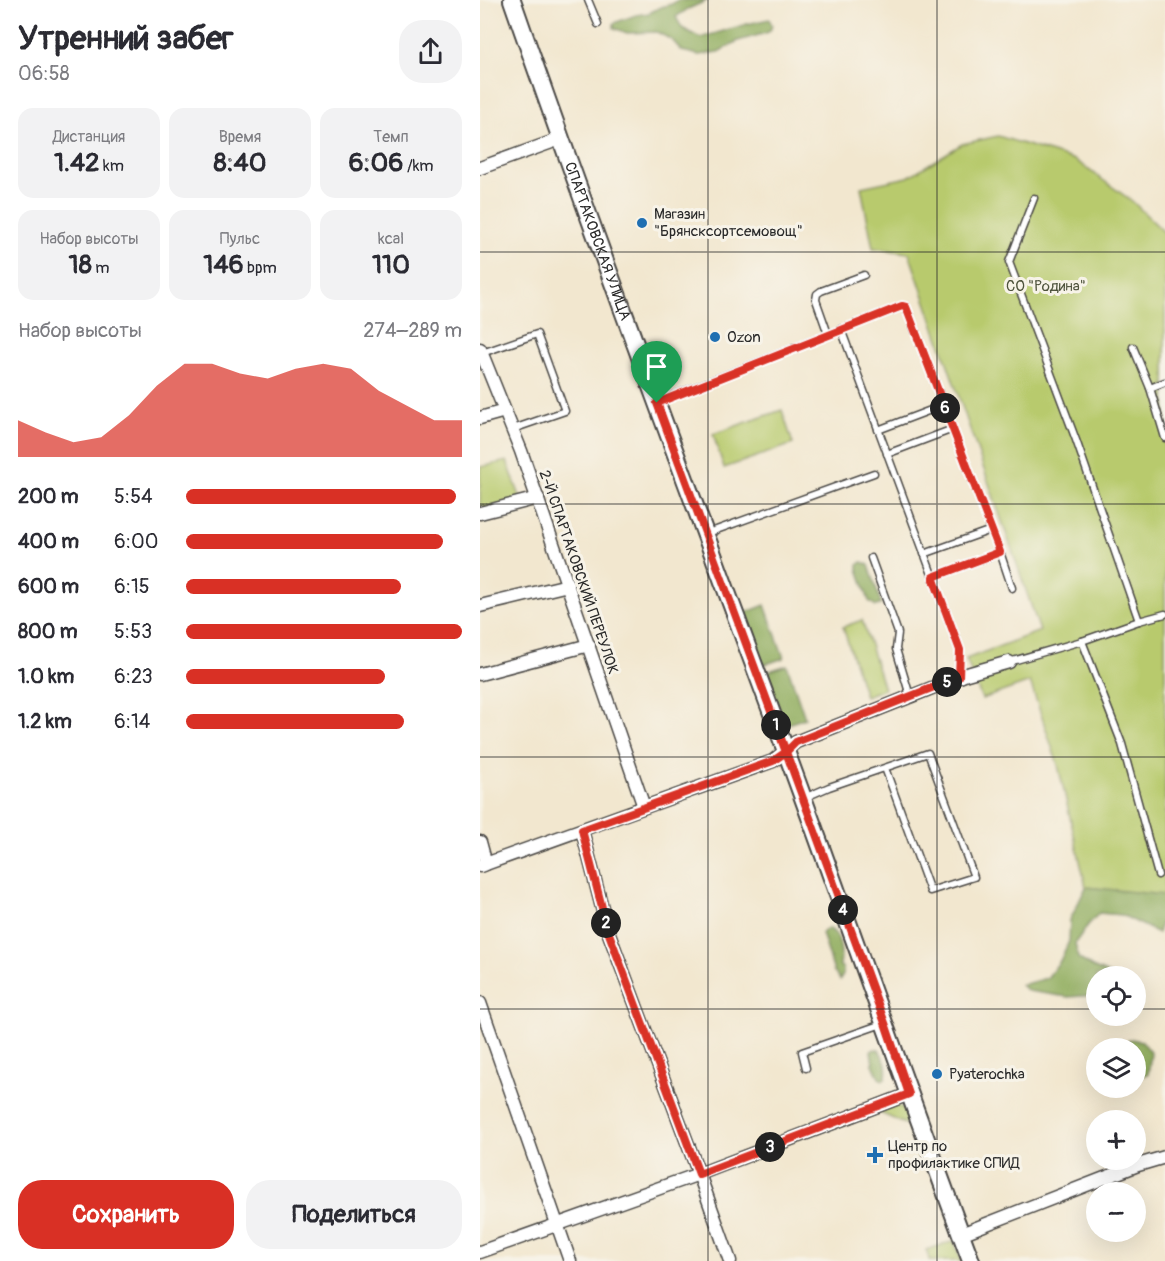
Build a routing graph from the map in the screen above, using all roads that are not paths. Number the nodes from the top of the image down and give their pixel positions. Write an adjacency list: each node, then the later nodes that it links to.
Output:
1 (512, 0): 4 (street, СПАРТАКОВСКАЯ УЛИЦА)
2 (588, 0): 3 (lane)
3 (598, 24)
4 (560, 139): 5 (street); 14 (street, СПАРТАКОВСКАЯ УЛИЦА)
5 (480, 168)
6 (1034, 198): 36 (lane)
7 (864, 275): 9 (lane)
8 (842, 329): 9 (lane); 15 (lane); 20 (lane)
9 (828, 334): 14 (lane)
10 (1133, 347): 13 (lane)
11 (481, 351): 16 (street, 2-Й СПАРТАКОВСКИЙ ПЕРЕУЛОК); 18 (lane)
12 (1165, 382): 13 (lane)
13 (1150, 388): 21 (lane)
14 (657, 403): 27 (street, СПАРТАКОВСКАЯ УЛИЦА)
15 (944, 405): 19 (lane); 20 (lane)
16 (506, 411): 17 (street); 18 (street, 2-Й СПАРТАКОВСКИЙ ПЕРЕУЛОК)
17 (480, 418)
18 (513, 429): 24 (street, 2-Й СПАРТАКОВСКИЙ ПЕРЕУЛОК)
19 (953, 429): 22 (lane); 26 (lane)
20 (878, 430): 22 (lane)
21 (1165, 438)
22 (887, 454): 29 (lane)
23 (874, 473): 27 (lane)
24 (538, 498): 25 (street); 32 (street, 2-Й СПАРТАКОВСКИЙ ПЕРЕУЛОК)
25 (480, 513)
26 (991, 530): 28 (lane); 29 (lane)
27 (705, 534): 43 (street, СПАРТАКОВСКАЯ УЛИЦА)
28 (1000, 552): 31 (lane); 33 (lane)
29 (924, 554): 31 (lane)
30 (871, 558): 42 (lane)
31 (933, 577): 41 (lane)
32 (568, 585): 34 (street); 38 (street, 2-Й СПАРТАКОВСКИЙ ПЕРЕУЛОК)
33 (1012, 588)
34 (480, 606)
35 (1165, 614): 36 (lane)
36 (1139, 621): 37 (lane)
37 (1082, 641): 39 (lane); 50 (lane)
38 (589, 645): 40 (street); 46 (street, 2-Й СПАРТАКОВСКИЙ ПЕРЕУЛОК)
39 (1009, 662): 41 (street)
40 (480, 674)
41 (959, 677): 42 (street)
42 (910, 697): 43 (street)
43 (786, 752): 45 (street, СПАРТАКОВСКАЯ УЛИЦА); 46 (street)
44 (885, 768): 44 (lane); 45 (lane)
45 (803, 798): 52 (street, СПАРТАКОВСКАЯ УЛИЦА)
46 (644, 807): 47 (street)
47 (582, 830): 49 (street); 56 (street)
48 (480, 842): 49 (street)
49 (483, 865)
50 (1158, 875)
51 (480, 1003): 57 (street)
52 (885, 1023): 53 (lane); 54 (street, СПАРТАКОВСКАЯ УЛИЦА)
53 (806, 1068)
54 (909, 1094): 56 (street); 58 (street, СПАРТАКОВСКАЯ УЛИЦА)
55 (1165, 1157): 58 (street)
56 (699, 1174): 57 (street); 61 (street)
57 (558, 1225): 59 (street); 60 (street)
58 (961, 1234): 62 (street, СПАРТАКОВСКАЯ УЛИЦА)
59 (480, 1252)
60 (570, 1261)
61 (730, 1261)
62 (971, 1261)

